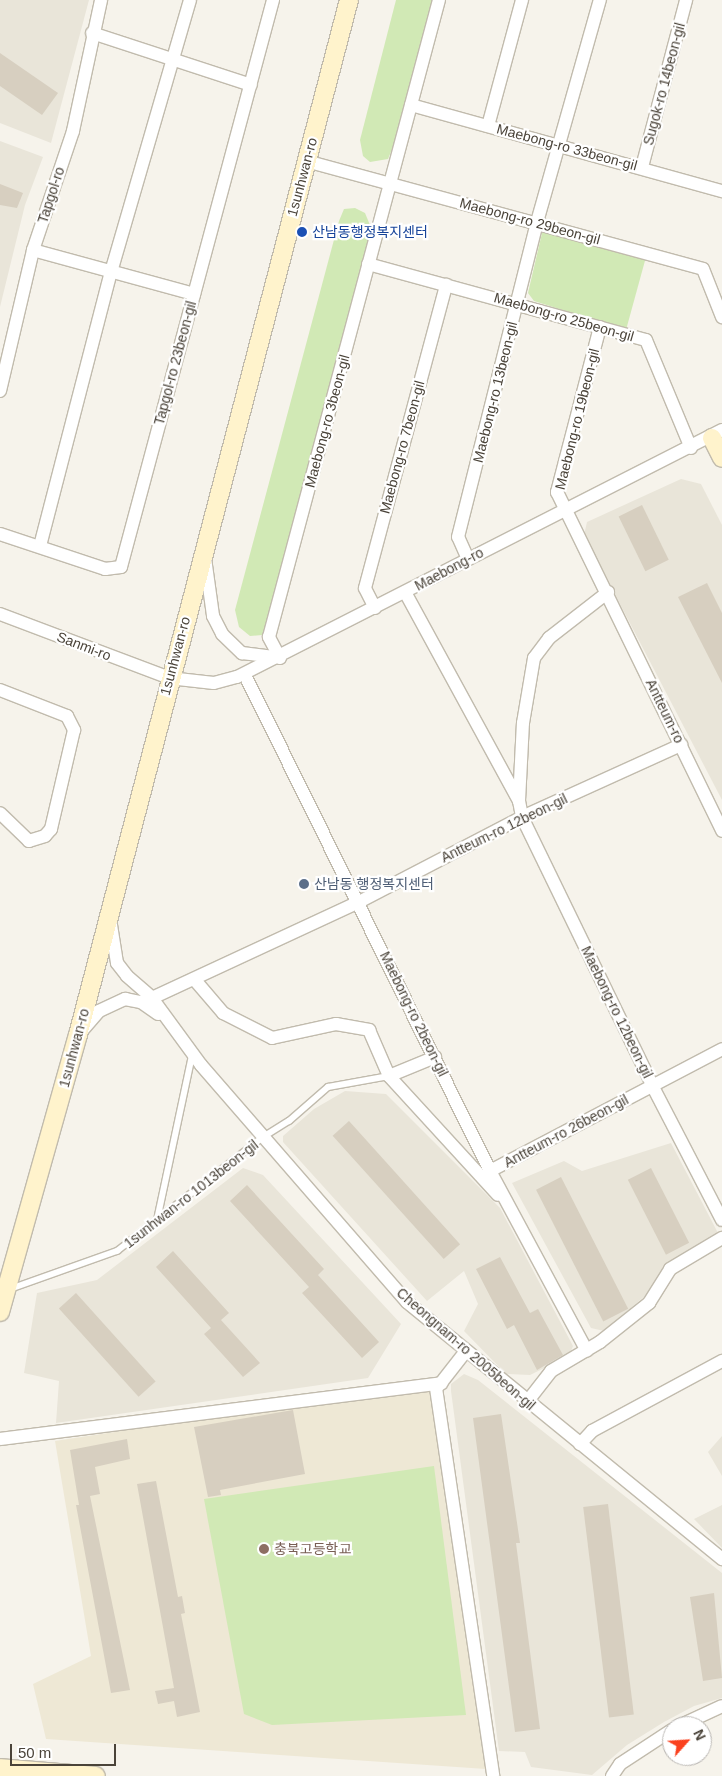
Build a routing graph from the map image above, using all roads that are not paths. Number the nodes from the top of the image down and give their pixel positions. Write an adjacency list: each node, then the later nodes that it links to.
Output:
1 (101, 0): 9 (street, Tapgol-ro)
2 (190, 0): 10 (street)
3 (349, 0): 15 (main road, 1sunhwan-ro)
4 (439, 0): 12 (street, Maebong-ro 3beon-gil)
5 (522, 0): 13 (street)
6 (600, 0): 14 (street, Maebong-ro 13beon-gil)
7 (686, 0): 16 (street, Sugok-ro 14beon-gil)
8 (273, 2): 11 (street, Tapgol-ro 23beon-gil)
9 (92, 34): 10 (street); 20 (street, Tapgol-ro)
10 (171, 58): 11 (street); 22 (street)
11 (251, 85): 24 (street, Tapgol-ro 23beon-gil)
12 (411, 105): 13 (street, Maebong-ro 33beon-gil); 17 (street, Maebong-ro 3beon-gil)
13 (488, 126): 14 (street, Maebong-ro 33beon-gil)
14 (559, 147): 16 (street, Maebong-ro 33beon-gil); 19 (street, Maebong-ro 13beon-gil)
15 (306, 161): 17 (street, Maebong-ro 29beon-gil); 35 (main road, 1sunhwan-ro)
16 (642, 167): 18 (street, Maebong-ro 33beon-gil)
17 (390, 182): 19 (street, Maebong-ro 29beon-gil); 21 (street, Maebong-ro 3beon-gil)
18 (722, 191)
19 (538, 222): 25 (street, Maebong-ro 13beon-gil); 26 (street, Maebong-ro 29beon-gil)
20 (33, 250): 22 (street, Tapgol-ro 23beon-gil); 28 (street, Tapgol-ro)
21 (368, 264): 23 (street, Maebong-ro 25beon-gil); 41 (street, Maebong-ro 3beon-gil)
22 (111, 272): 24 (street, Tapgol-ro 23beon-gil); 34 (street)
23 (446, 285): 25 (street, Maebong-ro 25beon-gil); 39 (street, Maebong-ro 7beon-gil)
24 (194, 294): 34 (street, Tapgol-ro 23beon-gil)
25 (518, 304): 27 (street, Maebong-ro 25beon-gil); 36 (street, Maebong-ro 13beon-gil)
26 (722, 318)
27 (600, 328): 30 (street, Maebong-ro 25beon-gil); 32 (street, Maebong-ro 19beon-gil)
28 (0, 391)
29 (717, 434): 30 (street, Maebong-ro); 31 (main road)
30 (691, 448): 32 (street, Maebong-ro)
31 (722, 458)
32 (565, 509): 36 (street, Maebong-ro); 38 (street, Antteum-ro)
33 (0, 534): 34 (street)
34 (40, 546)
35 (204, 547): 41 (street); 43 (main road, 1sunhwan-ro)
36 (468, 559): 37 (street, Maebong-ro)
37 (405, 592): 39 (street, Maebong-ro); 46 (street, Maebong-ro 12beon-gil)
38 (608, 592): 45 (street, Antteum-ro); 46 (street, Maebong-ro 12beon-gil)
39 (375, 608): 41 (street, Maebong-ro)
40 (0, 614): 43 (street, Sanmi-ro)
41 (280, 658): 42 (street, Maebong-ro)
42 (244, 675): 43 (street, Maebong-ro); 50 (street, Maebong-ro 2beon-gil)
43 (169, 678): 51 (main road, 1sunhwan-ro)
44 (0, 690): 47 (street)
45 (682, 745): 48 (street, Antteum-ro 12beon-gil); 49 (street, Antteum-ro)
46 (519, 801): 48 (street, Maebong-ro 12beon-gil)
47 (0, 813)
48 (522, 817): 50 (street, Antteum-ro 12beon-gil); 60 (street, Maebong-ro 12beon-gil)
49 (722, 831)
50 (359, 902): 52 (street, Antteum-ro 12beon-gil); 58 (street, Maebong-ro 2beon-gil)
51 (110, 913): 53 (street); 55 (main road, 1sunhwan-ro)
52 (194, 979): 53 (street, Antteum-ro 12beon-gil); 59 (street)
53 (152, 998): 54 (street)
54 (166, 1021): 55 (street); 57 (street, Cheongnam-ro 2005beon-gil)
55 (78, 1035): 67 (main road, 1sunhwan-ro)
56 (722, 1049): 60 (street, Antteum-ro 26beon-gil)
57 (192, 1054): 61 (street, Cheongnam-ro 2005beon-gil); 64 (lane)
58 (435, 1057): 59 (street); 62 (street, Maebong-ro 2beon-gil)
59 (389, 1076): 61 (lane, 1sunhwan-ro 1013beon-gil); 63 (street)
60 (652, 1086): 62 (street, Antteum-ro 26beon-gil); 65 (street, Maebong-ro 12beon-gil)
61 (263, 1137): 64 (lane, 1sunhwan-ro 1013beon-gil); 70 (street, Cheongnam-ro 2005beon-gil)
62 (490, 1171): 63 (street, Maebong-ro 2beon-gil)
63 (509, 1207): 69 (street, Maebong-ro 2beon-gil)
64 (157, 1220): 67 (lane, 1sunhwan-ro 1013beon-gil)
65 (722, 1220)
66 (722, 1238): 69 (street)
67 (6, 1290): 68 (main road, 1sunhwan-ro)
68 (0, 1312)
69 (587, 1351): 73 (street)
70 (465, 1352): 72 (street); 73 (street, Cheongnam-ro 2005beon-gil)
71 (722, 1360): 75 (street)
72 (441, 1383): 74 (street); 82 (street)
73 (527, 1402): 75 (street, Cheongnam-ro 2005beon-gil)
74 (0, 1439)
75 (580, 1444): 76 (street, Cheongnam-ro 2005beon-gil)
76 (722, 1558)
77 (722, 1706): 78 (street)
78 (700, 1716)
79 (662, 1737): 83 (street)
80 (0, 1768): 81 (main road)
81 (96, 1776)
82 (493, 1776)
83 (612, 1776)

